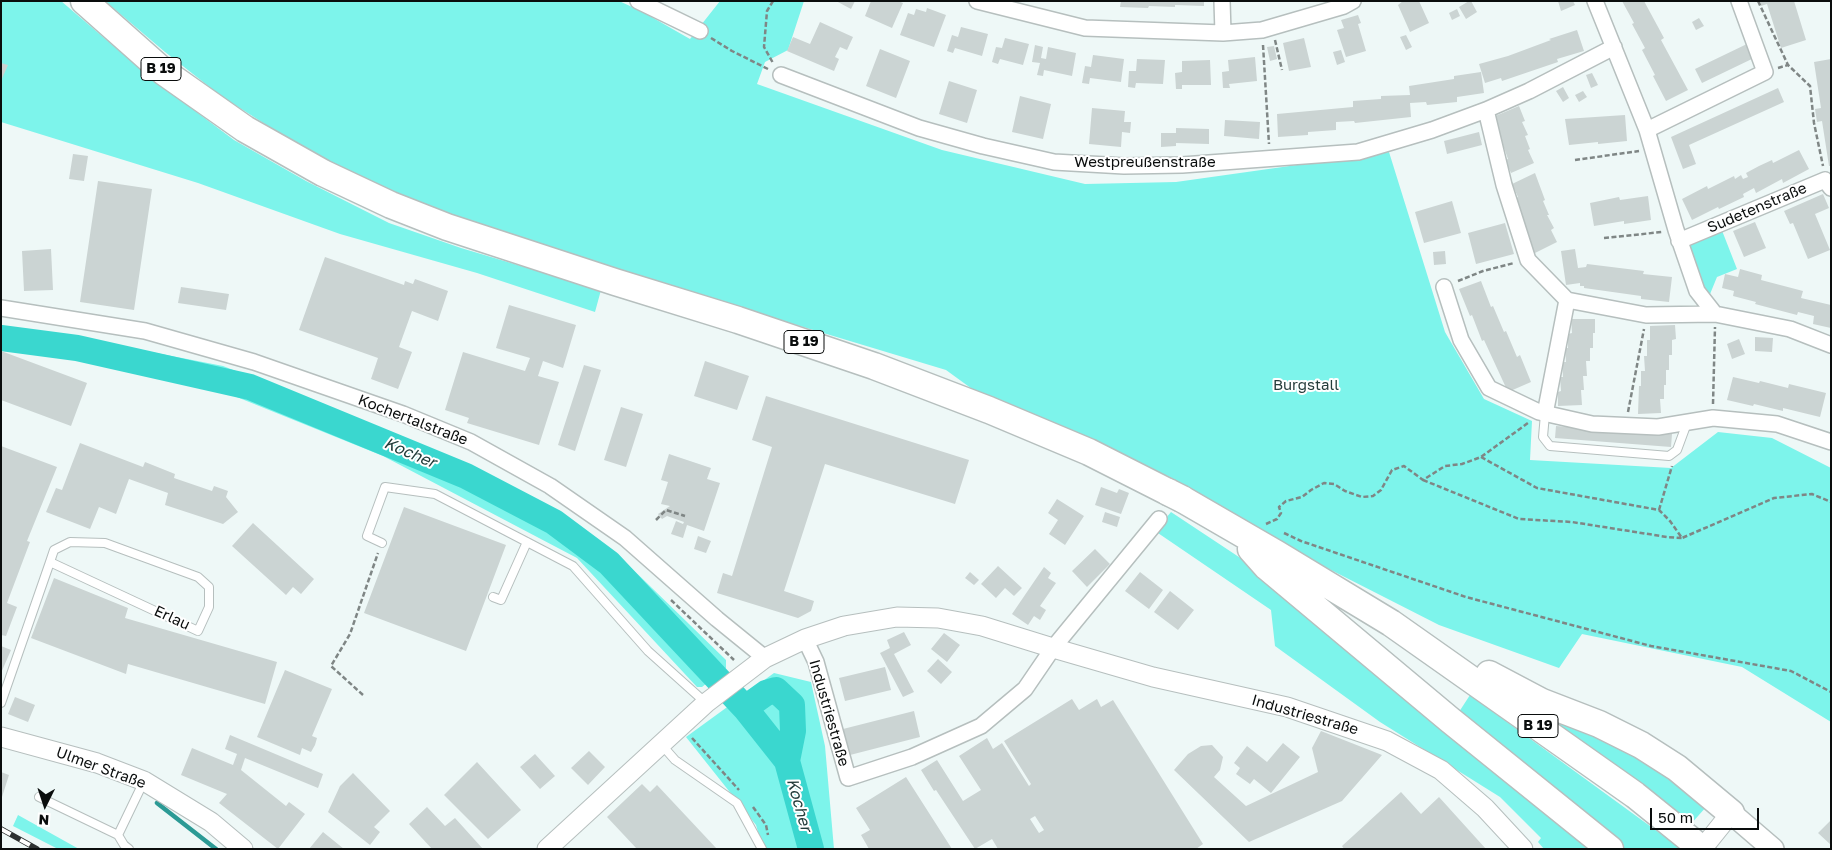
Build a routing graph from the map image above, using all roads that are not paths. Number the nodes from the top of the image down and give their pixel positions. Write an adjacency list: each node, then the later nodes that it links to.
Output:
1 (84, 1): 25 (highway, B 19)
2 (638, 1): 8 (street)
3 (1222, 1): 9 (street)
4 (1353, 1): 9 (street)
5 (1595, 1): 10 (street)
6 (1739, 1): 13 (street)
7 (979, 2): 9 (street)
8 (700, 31)
9 (1223, 33)
10 (1614, 48): 12 (street, Westpreußenstraße); 13 (street)
11 (781, 75): 12 (street, Westpreußenstraße)
12 (1486, 110): 17 (street)
13 (1647, 130): 15 (street)
14 (1828, 184): 15 (street, Sudetenstraße)
15 (1678, 236): 19 (street)
16 (1444, 287): 21 (street)
17 (1568, 300): 19 (street); 21 (street)
18 (1, 308): 33 (street, Kochertalstraße)
19 (1715, 314): 20 (street)
20 (1831, 345)
21 (1542, 413): 22 (street); 22 (lane)
22 (1688, 424): 23 (street)
23 (1831, 442)
24 (1159, 518): 32 (street, Industriestraße)
25 (1232, 528): 30 (highway, B 19); 47 (highway)
26 (526, 542): 27 (lane); 29 (lane); 34 (lane)
27 (382, 543)
28 (50, 562): 28 (lane, Erlau); 35 (lane, Erlau)
29 (493, 597)
30 (1391, 623): 40 (highway); 48 (highway, B 19)
31 (805, 639): 32 (street, Industriestraße); 32 (street, Industriestraße); 33 (street, Industriestraße)
32 (1053, 648): 46 (street, Industriestraße)
33 (765, 658): 34 (street, Industriestraße)
34 (708, 701): 37 (street, Industriestraße)
35 (1, 703)
36 (1, 737): 38 (street, Ulmer Straße)
37 (661, 744): 44 (street, Industriestraße); 45 (lane)
38 (144, 782): 41 (lane); 43 (street, Ulmer Straße)
39 (39, 797): 41 (lane)
40 (1731, 813): 48 (street); 49 (main road)
41 (118, 835): 42 (lane)
42 (129, 849)
43 (243, 849)
44 (547, 849)
45 (762, 849)
46 (1523, 849)
47 (1610, 849)
48 (1702, 849)
49 (1773, 849)

